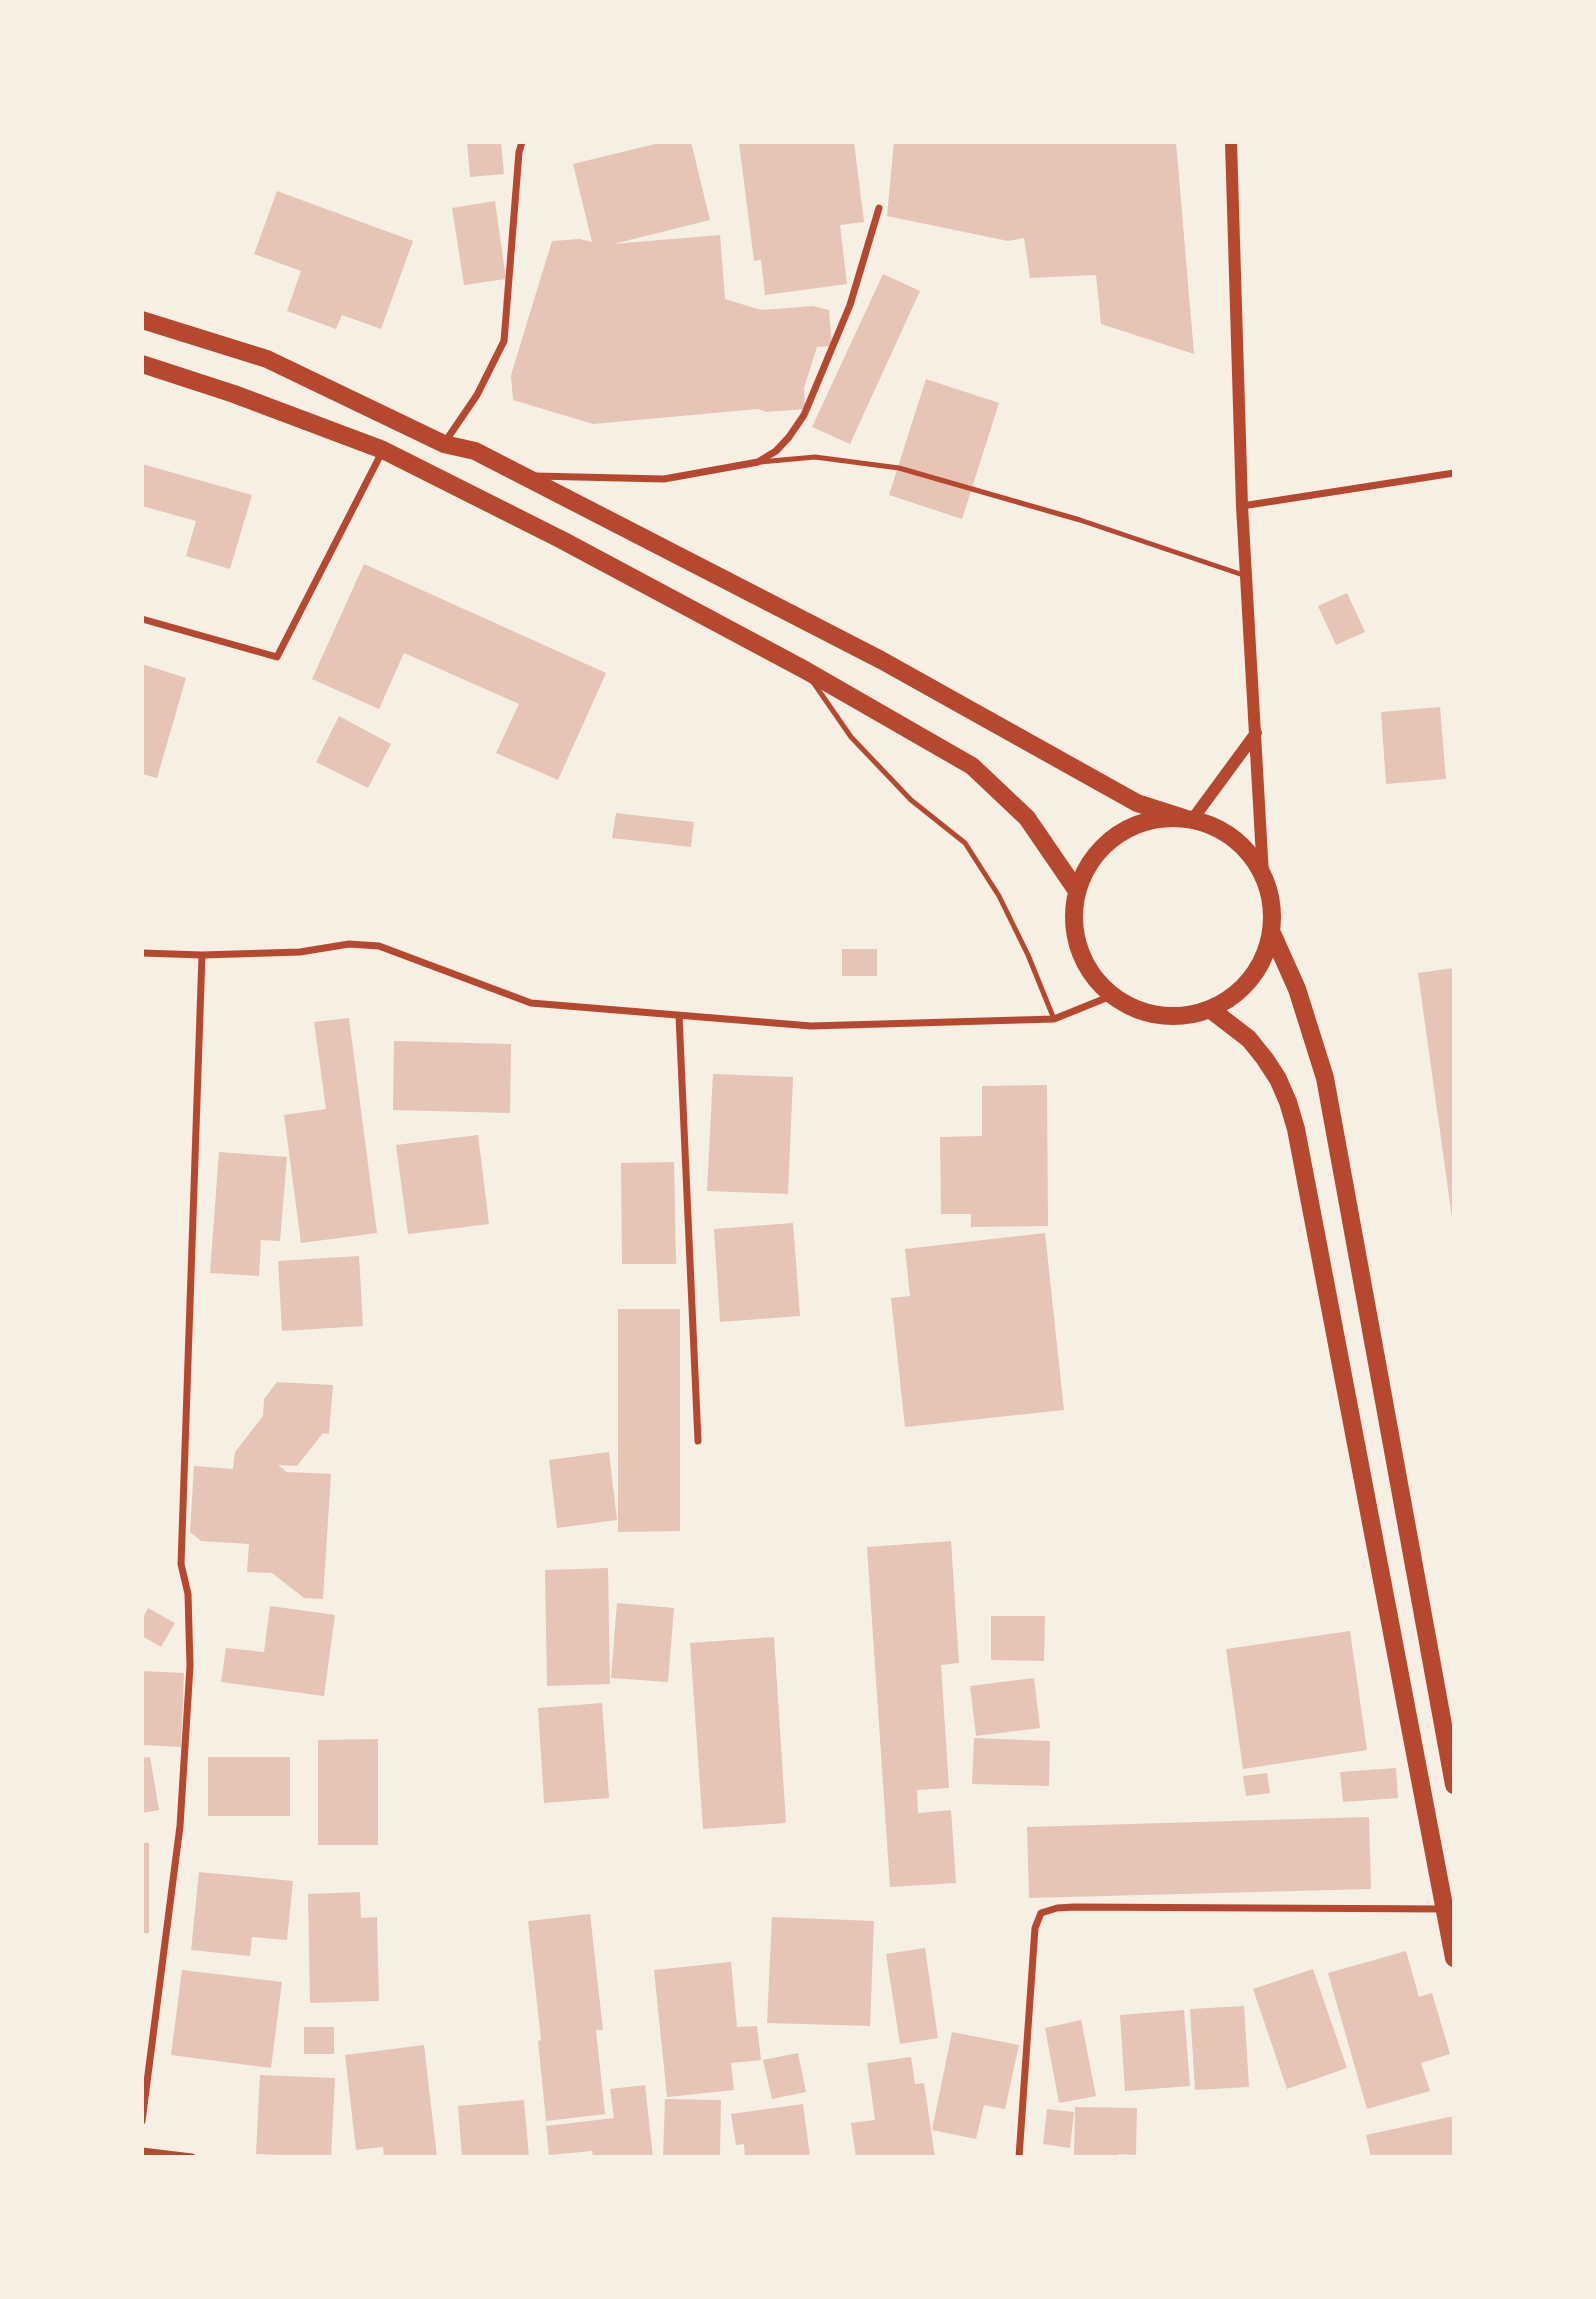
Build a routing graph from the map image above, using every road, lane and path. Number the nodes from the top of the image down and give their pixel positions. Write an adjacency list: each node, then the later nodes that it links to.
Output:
1 (523, 142): 6 (street)
2 (1231, 142): 11 (street)
3 (879, 208): 8 (street)
4 (142, 320): 6 (main road)
5 (142, 365): 7 (main road)
6 (444, 444): 10 (main road)
7 (383, 450): 13 (street); 14 (main road)
8 (758, 462): 10 (street); 12 (lane)
9 (1454, 473): 11 (street)
10 (524, 476): 16 (main road)
11 (1242, 506): 12 (street)
12 (1246, 576): 15 (street)
13 (142, 619)
14 (805, 670): 18 (main road); 25 (lane)
15 (1256, 733): 16 (street); 17 (street)
16 (1188, 819): 17 (main road); 18 (main road)
17 (1263, 875): 19 (main road)
18 (1077, 891): 22 (main road)
19 (1271, 931): 23 (main road); 27 (main road)
20 (142, 954): 21 (street)
21 (202, 955): 24 (street); 30 (street)
22 (1111, 996): 23 (main road); 25 (street)
23 (1210, 1009): 28 (main road)
24 (679, 1016): 25 (street); 26 (street)
25 (1054, 1019)
26 (698, 1441)
27 (1454, 1785)
28 (1446, 1909): 29 (main road); 33 (street)
29 (1454, 1958)
30 (142, 2121)
31 (142, 2151): 32 (street)
32 (192, 2157)
33 (1019, 2157)

